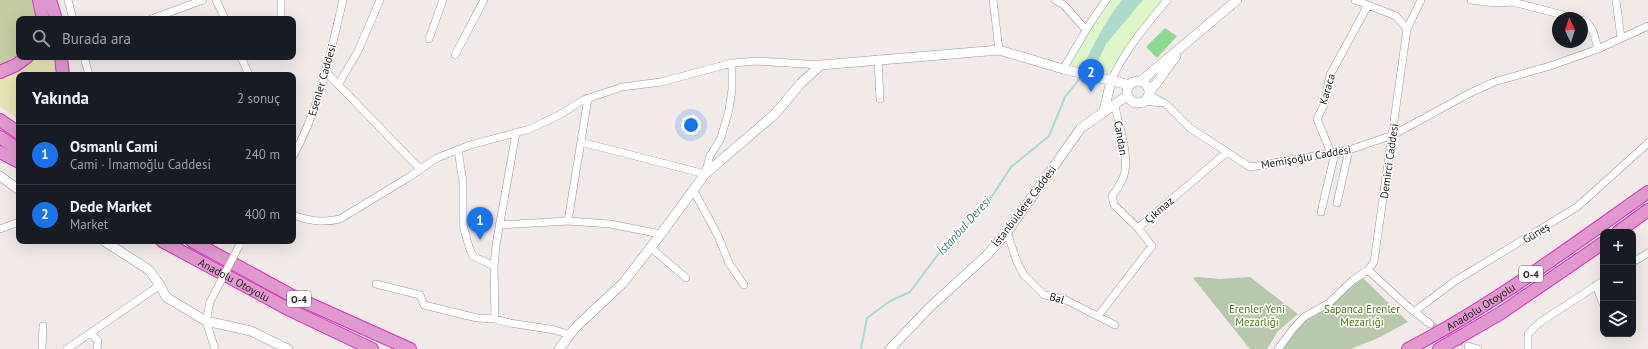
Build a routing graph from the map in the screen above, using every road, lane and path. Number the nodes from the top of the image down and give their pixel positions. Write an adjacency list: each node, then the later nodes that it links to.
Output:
1 (39, 0): 24 (highway)
2 (50, 0): 25 (highway)
3 (68, 0): 26 (street)
4 (203, 0): 27 (street)
5 (216, 0): 28 (street)
6 (281, 0): 29 (street)
7 (343, 0): 52 (street, Esenler Caddesi)
8 (380, 0): 55 (street)
9 (443, 0): 35 (street)
10 (484, 0): 39 (street)
11 (994, 0): 38 (street)
12 (1056, 0): 32 (street)
13 (1106, 0): 32 (street)
14 (1167, 0): 53 (street)
15 (1237, 0): 36 (street)
16 (1355, 0): 22 (street)
17 (1421, 0): 33 (street, Demirci Caddesi)
18 (1471, 0): 20 (street)
19 (1616, 0): 34 (street)
20 (1511, 1): 21 (street)
21 (1524, 3): 23 (street)
22 (1368, 5): 33 (street); 76 (street, Karaca)
23 (1555, 12)
24 (42, 16)
25 (55, 16)
26 (71, 16)
27 (159, 16)
28 (224, 16)
29 (281, 16)
30 (1588, 23): 37 (street)
31 (1648, 26): 34 (street, Memişoğlu Caddesi)
32 (1086, 30): 47 (street)
33 (1407, 30): 66 (street, Demirci Caddesi)
34 (1621, 38): 37 (street, Memişoğlu Caddesi)
35 (429, 39)
36 (1183, 46): 54 (street); 57 (street)
37 (1598, 49): 66 (street, Memişoğlu Caddesi)
38 (999, 50): 40 (street); 47 (street)
39 (455, 55)
40 (878, 59): 46 (street); 59 (street)
41 (23, 60): 48 (highway)
42 (61, 60): 49 (highway)
43 (85, 60): 50 (street)
44 (242, 60): 51 (street)
45 (732, 63): 46 (street); 58 (street); 79 (street)
46 (820, 64): 79 (street)
47 (1063, 69): 53 (street)
48 (0, 72)
49 (63, 72)
50 (88, 72)
51 (248, 72)
52 (326, 72): 55 (street); 71 (street, Esenler Caddesi)
53 (1109, 81): 56 (street); 62 (street)
54 (1141, 81): 56 (street); 57 (street)
55 (338, 85): 78 (street)
56 (1128, 90): 60 (street); 62 (street, İstanbuldere Caddesi)
57 (1148, 96): 60 (street); 75 (street, Memişoğlu Caddesi)
58 (588, 98): 65 (street); 68 (street)
59 (880, 100)
60 (1134, 102): 61 (street, İstanbuldere Caddesi)
61 (1115, 106): 62 (street, İstanbuldere Caddesi); 92 (street, Candan)
62 (1104, 111): 94 (street, İstanbuldere Caddesi)
63 (0, 120): 64 (highway)
64 (16, 131)
65 (516, 133): 72 (street); 90 (street)
66 (1393, 135): 73 (street, Memişoğlu Caddesi); 106 (street, Demirci Caddesi)
67 (0, 137): 70 (highway)
68 (581, 142): 79 (street); 88 (street)
69 (1648, 143): 115 (street, Güneş)
70 (16, 148)
71 (296, 150)
72 (458, 150): 78 (street); 105 (street)
73 (1349, 150): 76 (street, Memişoğlu Caddesi); 84 (street)
74 (0, 152): 77 (highway)
75 (1227, 152): 76 (street, Memişoğlu Caddesi); 92 (street, Çıkmaz)
76 (1333, 153): 86 (street)
77 (16, 160)
78 (420, 169): 87 (street)
79 (705, 174): 82 (street)
80 (0, 176): 81 (street)
81 (16, 188)
82 (694, 191): 95 (street); 111 (street)
83 (1648, 192): 135 (highway, Anadolu Otoyolu / O-4)
84 (1337, 203)
85 (1648, 210): 93 (highway)
86 (1321, 212)
87 (296, 216)
88 (568, 221): 90 (street); 95 (street)
89 (16, 223): 91 (street)
90 (499, 225): 105 (street)
91 (0, 228)
92 (1138, 228): 116 (street, Çıkmaz)
93 (1622, 229)
94 (1007, 232): 116 (street, Bal); 133 (street, İstanbuldere Caddesi)
95 (661, 234): 102 (street)
96 (109, 244): 110 (street)
97 (168, 244): 130 (highway, Anadolu Otoyolu / O-4)
98 (197, 244): 113 (highway, Anadolu Otoyolu / O-4)
99 (212, 244): 113 (highway)
100 (241, 244): 118 (street, bridge)
101 (1600, 245): 136 (highway, Anadolu Otoyolu / O-4)
102 (650, 247): 107 (street); 123 (street)
103 (1648, 253): 104 (street)
104 (1636, 260)
105 (494, 266): 117 (street)
106 (1368, 270): 115 (street); 134 (street)
107 (686, 278)
108 (1600, 283): 112 (street)
109 (376, 284): 117 (street)
110 (160, 285): 118 (street); 122 (street)
111 (744, 285)
112 (1596, 285): 114 (street); 138 (street)
113 (294, 297): 131 (highway, Anadolu Otoyolu / O-4)
114 (1602, 301)
115 (1415, 312): 119 (street)
116 (1098, 316): 120 (street, Bal)
117 (495, 319): 123 (street)
118 (206, 321): 128 (street); 129 (street)
119 (1430, 324)
120 (1114, 325)
121 (43, 326): 125 (street)
122 (92, 334): 126 (street); 127 (street)
123 (570, 334): 132 (street)
124 (1468, 346): 137 (street)
125 (42, 349)
126 (68, 349)
127 (97, 349)
128 (215, 349)
129 (288, 349)
130 (372, 349)
131 (410, 349)
132 (559, 349)
133 (890, 349)
134 (1278, 349)
135 (1408, 349)
136 (1439, 349)
137 (1478, 349)
138 (1528, 349)

